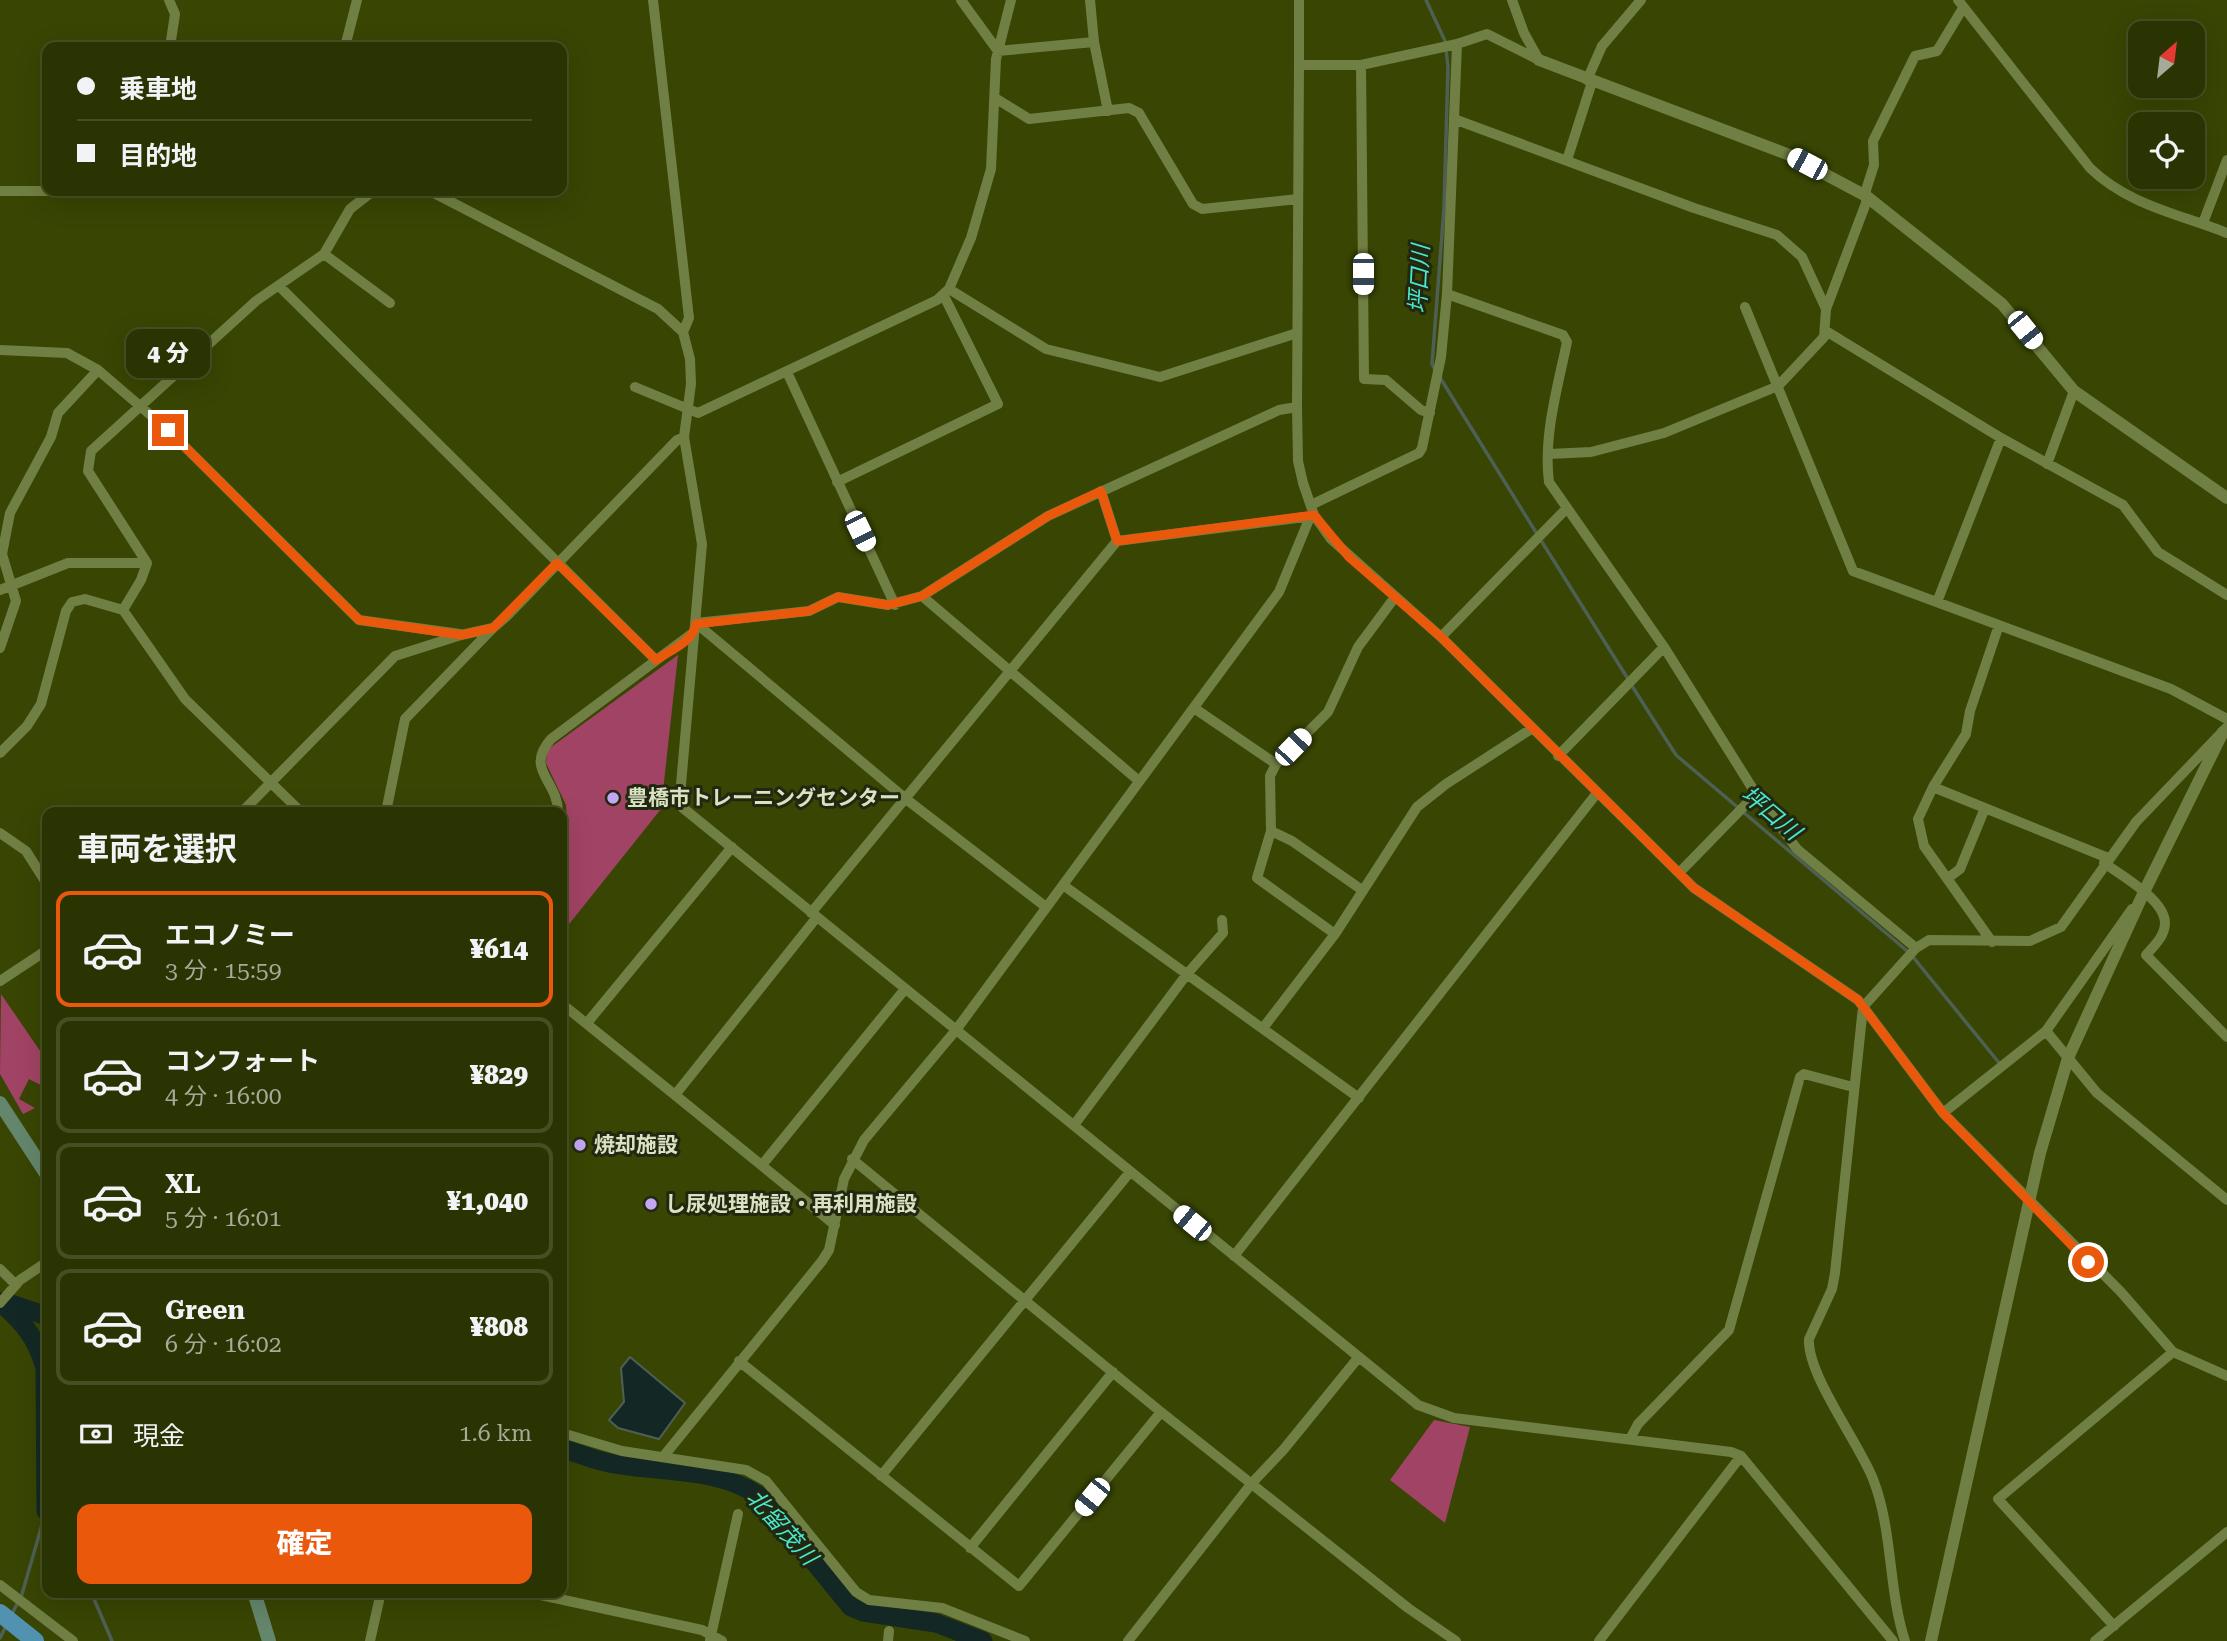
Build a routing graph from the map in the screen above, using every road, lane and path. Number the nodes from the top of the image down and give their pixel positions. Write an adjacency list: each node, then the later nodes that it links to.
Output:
1 (169, 0): 11 (street)
2 (357, 0): 12 (street)
3 (653, 0): 41 (street)
4 (961, 0): 15 (street)
5 (1011, 0): 15 (street)
6 (1090, 0): 13 (street)
7 (1299, 0): 17 (street)
8 (1512, 0): 16 (street)
9 (1641, 0): 19 (street)
10 (1961, 4): 29 (street); 31 (street)
11 (171, 42)
12 (346, 42)
13 (1094, 42): 15 (street); 21 (street)
14 (1455, 44): 16 (street); 18 (street); 22 (street)
15 (998, 51): 20 (street)
16 (1539, 60): 19 (street)
17 (1299, 65): 18 (street); 30 (street)
18 (1361, 65): 52 (street)
19 (1590, 81): 23 (street); 29 (street)
20 (996, 98): 21 (street); 35 (street)
21 (1108, 111): 30 (street)
22 (1454, 119): 23 (street); 36 (street)
23 (1567, 160): 39 (street)
24 (2227, 160): 31 (street)
25 (0, 191): 26 (street)
26 (42, 191)
27 (367, 196): 33 (street)
28 (440, 196): 41 (street)
29 (1866, 196): 39 (street); 48 (street)
30 (1298, 199): 42 (street)
31 (2203, 223): 32 (street)
32 (2227, 233)
33 (324, 254): 34 (street); 37 (street)
34 (279, 286): 49 (street); 64 (street)
35 (946, 292): 42 (street); 45 (street); 57 (street)
36 (1447, 294): 52 (street); 55 (street)
37 (390, 303)
38 (1745, 307): 46 (street)
39 (1826, 309): 40 (street)
40 (1826, 331): 46 (street); 54 (street)
41 (683, 332): 51 (street)
42 (1297, 333): 50 (street)
43 (0, 350): 44 (street)
44 (99, 369): 49 (street); 65 (street)
45 (787, 372): 51 (street); 57 (street)
46 (1778, 386): 55 (street); 70 (street)
47 (635, 387): 51 (street)
48 (2074, 391): 56 (street); 59 (street)
49 (142, 406): 63 (street); 76 (street)
50 (1297, 407): 58 (street); 61 (street)
51 (688, 411): 53 (street)
52 (1430, 413): 61 (street)
53 (684, 437): 64 (street); 75 (street)
54 (2001, 438): 56 (street); 70 (street)
55 (1549, 454): 60 (street)
56 (2047, 464): 67 (street)
57 (837, 482): 71 (street)
58 (1101, 491): 62 (street); 68 (street)
59 (2227, 498)
60 (1566, 509): 77 (street); 79 (street)
61 (1312, 512): 62 (street); 69 (street); 82 (street)
62 (1117, 541): 81 (street)
63 (147, 563): 65 (street); 72 (street)
64 (557, 563): 74 (street); 80 (street)
65 (13, 585): 66 (street); 78 (street)
66 (0, 590)
67 (2227, 595)
68 (922, 596): 71 (street); 81 (street)
69 (1395, 597): 77 (street); 87 (street)
70 (1937, 602): 73 (street)
71 (895, 605): 75 (street)
72 (123, 610): 85 (street); 89 (street)
73 (1999, 625): 83 (street); 90 (street)
74 (493, 628): 76 (street); 96 (street)
75 (695, 628): 80 (street); 93 (street); 101 (street)
76 (461, 635): 89 (street)
77 (1441, 637): 84 (street)
78 (0, 648)
79 (1664, 648): 86 (street); 92 (street)
80 (656, 660): 97 (street)
81 (1009, 672): 88 (street); 93 (street)
82 (1194, 708): 87 (street); 88 (street)
83 (2226, 726): 102 (street); 108 (street)
84 (1531, 729): 86 (street); 107 (street)
85 (0, 753)
86 (1558, 756): 91 (street)
87 (1276, 764): 99 (street)
88 (1139, 781): 106 (street)
89 (271, 782): 94 (street); 95 (street)
90 (1933, 787): 98 (street); 105 (street)
91 (1597, 793): 103 (street); 129 (street)
92 (1756, 794): 103 (street); 114 (street)
93 (906, 799): 109 (street); 110 (street)
94 (247, 807)
95 (296, 807)
96 (387, 807)
97 (556, 807)
98 (1985, 808): 102 (street); 105 (street)
99 (1271, 831): 107 (street); 112 (street)
100 (0, 833): 104 (street)
101 (732, 847): 110 (street); 121 (street)
102 (2106, 861): 108 (street); 113 (street)
103 (1679, 873): 119 (street)
104 (42, 876)
105 (1948, 878): 113 (street)
106 (1063, 885): 109 (street); 116 (street)
107 (1362, 890): 112 (street)
108 (2144, 892): 124 (street); 125 (street); 126 (street)
109 (1046, 907): 123 (street)
110 (814, 915): 118 (street); 128 (street)
111 (1222, 920): 116 (street)
112 (1335, 934): 122 (street)
113 (1992, 942): 114 (street)
114 (1916, 947): 119 (street)
115 (42, 953): 117 (street)
116 (1187, 974): 122 (street); 132 (street)
117 (0, 981)
118 (905, 989): 123 (street); 134 (street)
119 (1863, 1007): 127 (street); 131 (street)
120 (567, 1008): 121 (street)
121 (587, 1023): 128 (street)
122 (1263, 1028): 129 (street)
123 (956, 1030): 132 (street); 133 (street)
124 (2046, 1031): 126 (street); 131 (street)
125 (2227, 1037)
126 (2068, 1058): 137 (street); 138 (street)
127 (1853, 1087): 153 (street); 178 (street)
128 (675, 1095): 134 (street)
129 (1359, 1098): 140 (street)
130 (0, 1103): 135 (main road)
131 (1943, 1113): 138 (street)
132 (1074, 1125): 136 (street)
133 (852, 1159): 139 (street); 144 (street)
134 (762, 1165): 139 (street)
135 (42, 1167)
136 (1129, 1172): 140 (street); 144 (street)
137 (2227, 1200)
138 (2030, 1202): 146 (street); 179 (street)
139 (835, 1225): 148 (street)
140 (1234, 1256): 147 (street)
141 (42, 1266): 143 (street)
142 (0, 1269): 143 (street)
143 (13, 1287): 145 (street)
144 (1026, 1301): 149 (street); 156 (street)
145 (0, 1303)
146 (2173, 1352): 150 (street); 166 (street)
147 (1358, 1358): 153 (street); 157 (street)
148 (739, 1361): 155 (street); 156 (street)
149 (1113, 1372): 151 (street); 160 (street)
150 (2227, 1376)
151 (1161, 1412): 157 (street); 160 (street)
152 (567, 1434): 155 (street)
153 (1630, 1439): 154 (street)
154 (1741, 1456): 176 (street); 177 (street)
155 (663, 1457): 173 (street)
156 (881, 1476): 160 (street)
157 (1252, 1483): 174 (street); 175 (street)
158 (738, 1514): 167 (street)
159 (2227, 1532): 166 (street)
160 (970, 1548)
161 (0, 1585): 169 (street)
162 (256, 1598): 170 (main road)
163 (380, 1598): 171 (street)
164 (555, 1598): 167 (street)
165 (0, 1614): 168 (highway)
166 (2114, 1626): 180 (street)
167 (710, 1638): 172 (street)
168 (36, 1641)
169 (73, 1641)
170 (269, 1641)
171 (370, 1641)
172 (722, 1641)
173 (1025, 1641)
174 (1128, 1641)
175 (1456, 1641)
176 (1599, 1641)
177 (1894, 1641)
178 (1905, 1641)
179 (1931, 1641)
180 (2095, 1641)

